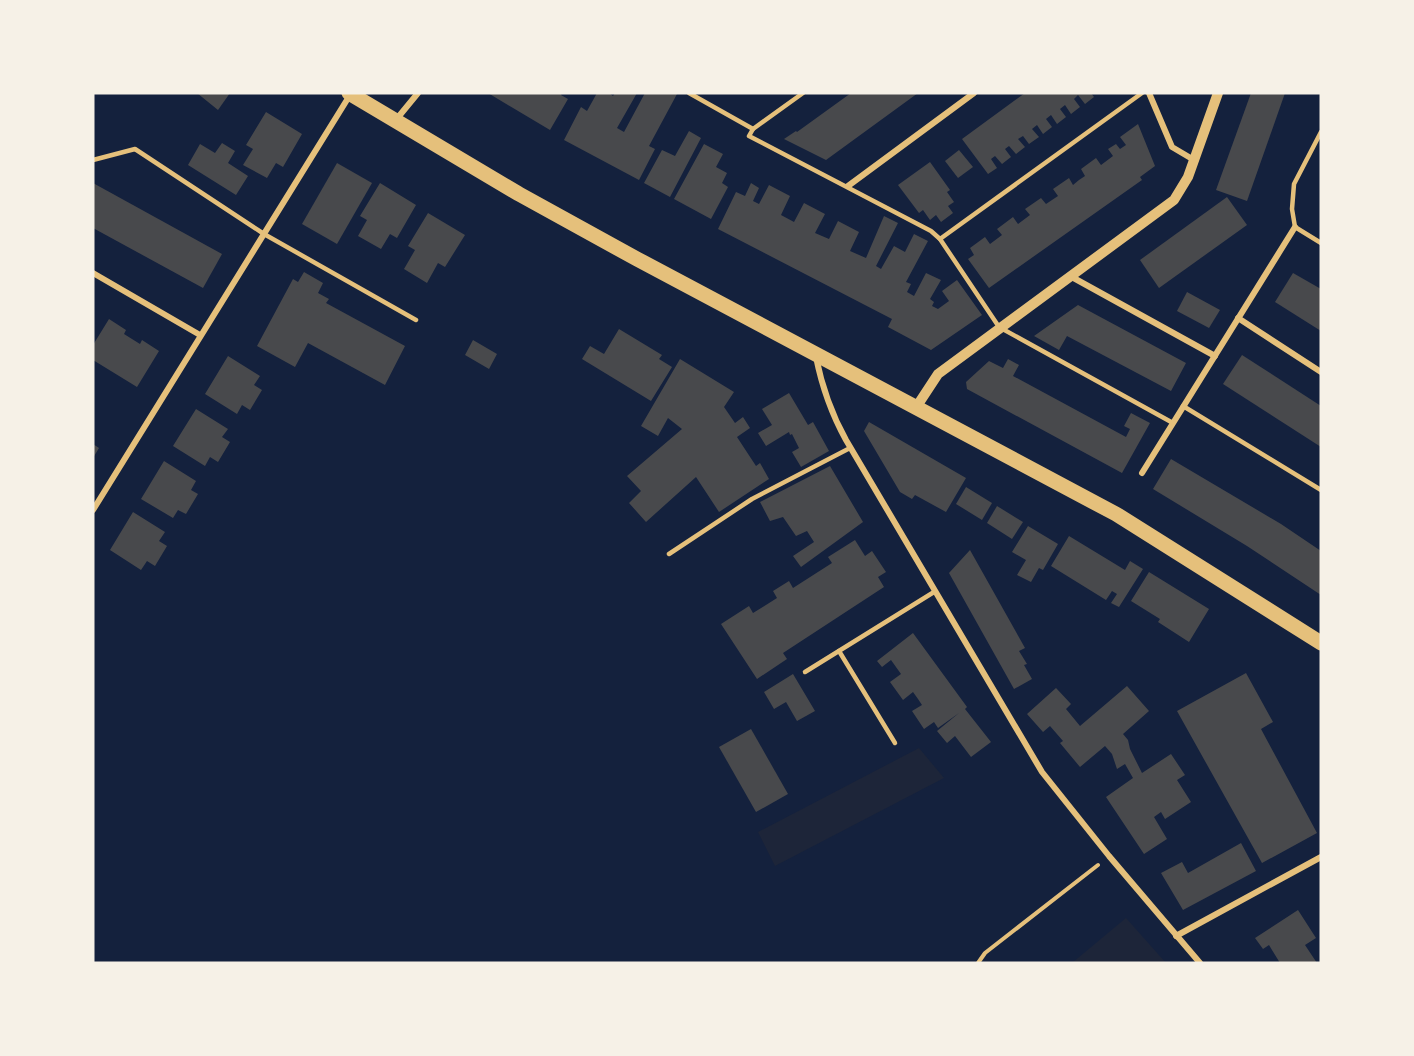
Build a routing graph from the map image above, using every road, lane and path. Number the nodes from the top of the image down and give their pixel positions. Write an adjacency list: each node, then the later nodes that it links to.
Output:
1 (350, 93): 9 (main road); 16 (street)
2 (418, 93): 9 (street)
3 (689, 93): 10 (lane)
4 (803, 93): 10 (lane)
5 (974, 93): 14 (street)
6 (1142, 93): 17 (lane)
7 (1149, 93): 13 (street)
8 (1218, 93): 13 (street)
9 (394, 121): 25 (main road)
10 (753, 129): 14 (lane)
11 (1321, 132): 15 (lane)
12 (93, 160): 16 (lane)
13 (1195, 160): 20 (street)
14 (848, 186): 17 (lane)
15 (1295, 227): 18 (lane); 21 (street)
16 (264, 234): 22 (lane); 24 (street)
17 (940, 239): 23 (lane)
18 (1321, 243)
19 (93, 273): 24 (street)
20 (1070, 276): 23 (street); 26 (street)
21 (1238, 318): 26 (street); 27 (street)
22 (416, 320)
23 (999, 327): 28 (street); 30 (lane)
24 (201, 335): 34 (street)
25 (816, 353): 28 (main road); 31 (street)
26 (1215, 356): 29 (street)
27 (1321, 372)
28 (917, 406): 37 (main road)
29 (1183, 406): 30 (street); 33 (lane)
30 (1173, 423): 32 (street)
31 (850, 448): 35 (lane); 36 (street)
32 (1142, 473)
33 (1321, 490)
34 (93, 510)
35 (669, 555)
36 (934, 592): 38 (lane); 41 (street)
37 (1321, 643)
38 (839, 651): 39 (lane); 40 (lane)
39 (805, 672)
40 (896, 743)
41 (1109, 856): 43 (street); 44 (path)
42 (1321, 857): 43 (street)
43 (1176, 936): 45 (street)
44 (978, 963)
45 (1200, 963)

